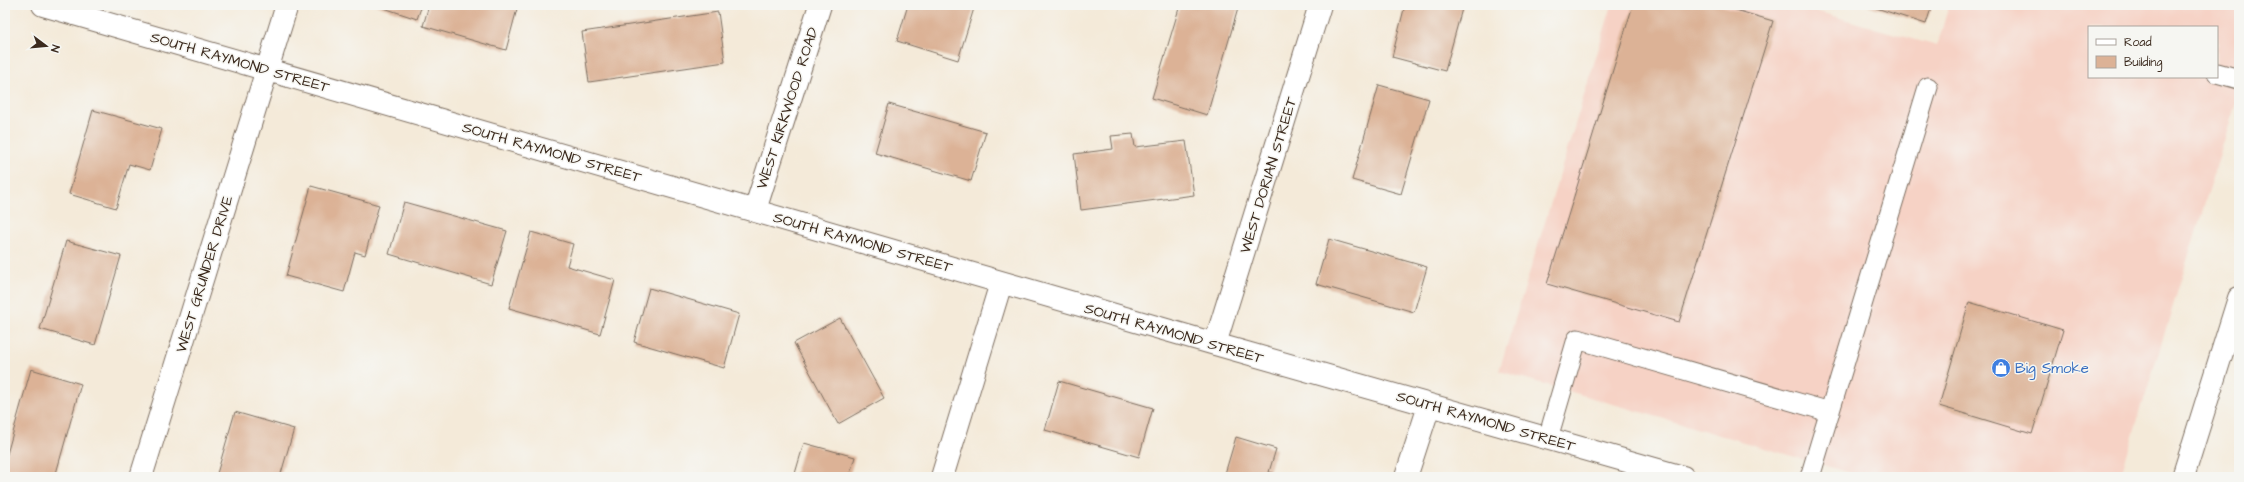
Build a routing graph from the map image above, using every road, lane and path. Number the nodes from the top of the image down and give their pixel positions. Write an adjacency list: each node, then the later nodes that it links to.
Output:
1 (43, 5): 5 (street, SOUTH RAYMOND STREET)
2 (287, 5): 5 (street, WEST GRUNDER DRIVE)
3 (820, 5): 9 (street, WEST KIRKWOOD ROAD)
4 (1320, 5): 12 (street, WEST DORIAN STREET)
5 (267, 70): 9 (street, SOUTH RAYMOND STREET); 17 (street, WEST GRUNDER DRIVE)
6 (2218, 73): 7 (lane)
7 (2239, 80)
8 (1928, 87): 14 (lane)
9 (755, 210): 10 (street, SOUTH RAYMOND STREET)
10 (1001, 283): 12 (street, SOUTH RAYMOND STREET); 18 (street)
11 (2239, 298): 21 (street)
12 (1215, 344): 13 (street, SOUTH RAYMOND STREET)
13 (1429, 406): 15 (street, SOUTH RAYMOND STREET); 19 (street)
14 (1830, 412): 15 (lane); 20 (lane)
15 (1548, 438): 16 (street, SOUTH RAYMOND STREET)
16 (1679, 476)
17 (141, 477)
18 (942, 477)
19 (1406, 477)
20 (1810, 477)
21 (2183, 477)

